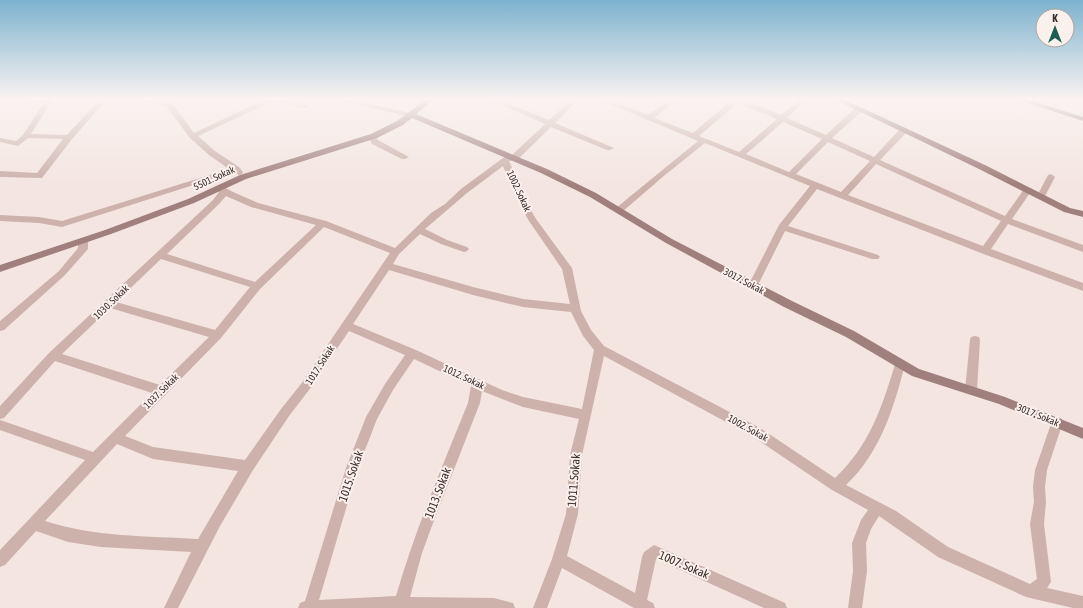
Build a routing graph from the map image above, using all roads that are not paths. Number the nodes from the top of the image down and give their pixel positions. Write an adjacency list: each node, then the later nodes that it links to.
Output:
1 (32, 127): 16 (street)
2 (78, 127): 19 (street)
3 (187, 127): 17 (street)
4 (211, 127): 17 (street)
5 (391, 127): 20 (street, 5501. Sokak)
6 (440, 127): 27 (street, 3017. Sokak)
7 (544, 127): 27 (street, 1017. Sokak)
8 (562, 127): 24 (street)
9 (672, 127): 18 (street)
10 (704, 127): 18 (street)
11 (773, 127): 25 (street)
12 (801, 127): 21 (street)
13 (839, 127): 21 (street)
14 (898, 127): 15 (street)
15 (904, 130): 28 (street); 37 (street)
16 (26, 136): 19 (street); 22 (street)
17 (193, 136): 29 (street)
18 (694, 136): 23 (street)
19 (69, 137): 30 (street)
20 (372, 137): 26 (street); 32 (street, 5501. Sokak)
21 (826, 139): 28 (street); 31 (street)
22 (0, 140)
23 (704, 140): 25 (street); 40 (street)
24 (610, 148)
25 (740, 155): 31 (street)
26 (405, 157)
27 (510, 159): 40 (street, 3017. Sokak); 46 (street, 1017. Sokak); 60 (street, 1002. Sokak)
28 (875, 160): 38 (street); 43 (street)
29 (236, 169): 32 (street); 42 (street)
30 (4, 174): 34 (street)
31 (791, 175): 35 (street)
32 (243, 177): 36 (street, 5501. Sokak)
33 (1051, 177): 39 (street)
34 (0, 180)
35 (815, 185): 38 (street); 45 (street)
36 (221, 190): 44 (street); 47 (street, 5501. Sokak); 52 (street, 1030. Sokak)
37 (1028, 190): 39 (street); 43 (street)
38 (842, 196): 50 (street)
39 (1041, 196): 41 (street)
40 (619, 210): 57 (street, 3017. Sokak)
41 (1083, 214)
42 (0, 218)
43 (1006, 220): 49 (street); 50 (street)
44 (323, 223): 51 (street); 56 (street, 1037. Sokak)
45 (782, 227): 53 (street); 57 (street)
46 (420, 230): 48 (street); 51 (street, 1017. Sokak)
47 (83, 241): 55 (street, 5501. Sokak); 62 (street)
48 (464, 249)
49 (1083, 249)
50 (984, 251): 58 (street)
51 (396, 252): 54 (street, 1017. Sokak)
52 (159, 255): 56 (street); 59 (street, 1030. Sokak)
53 (875, 257)
54 (388, 266): 60 (street); 61 (street, 1017. Sokak)
55 (0, 269)
56 (257, 286): 63 (street, 1037. Sokak)
57 (753, 286): 68 (street, 3017. Sokak)
58 (1083, 287)
59 (110, 304): 63 (street); 67 (street, 1030. Sokak)
60 (575, 308): 65 (street, 1002. Sokak)
61 (346, 325): 66 (street, 1012. Sokak); 79 (street, 1017. Sokak)
62 (0, 327)
63 (217, 335): 71 (street, 1037. Sokak)
64 (975, 340): 70 (street)
65 (600, 349): 73 (street, 1011. Sokak); 80 (street, 1002. Sokak)
66 (412, 353): 69 (street, 1012. Sokak); 91 (street, 1015. Sokak)
67 (53, 356): 71 (street); 72 (street, 1030. Sokak)
68 (900, 364): 70 (street, 3017. Sokak); 80 (street)
69 (477, 384): 73 (street, 1012. Sokak); 87 (street, 1013. Sokak)
70 (971, 390): 74 (street, 3017. Sokak)
71 (162, 391): 77 (street, 1037. Sokak)
72 (0, 414)
73 (586, 415): 84 (street, 1011. Sokak)
74 (1057, 422): 76 (street, 3017. Sokak); 86 (street)
75 (0, 425): 78 (street)
76 (1083, 434)
77 (115, 438): 78 (street, 1037. Sokak); 79 (street)
78 (95, 458): 82 (street, 1037. Sokak)
79 (247, 466): 83 (street, 1017. Sokak)
80 (836, 486): 81 (street, 1002. Sokak)
81 (876, 509): 86 (street, 1002. Sokak); 96 (street)
82 (34, 523): 83 (street); 85 (street, 1037. Sokak)
83 (201, 546): 92 (street, 1017. Sokak)
84 (559, 558): 89 (street, 1007. Sokak); 94 (street, 1011. Sokak)
85 (0, 560)
86 (1031, 592): 88 (street, 1002. Sokak)
87 (401, 603): 90 (street); 93 (street)
88 (1083, 603)
89 (644, 605): 95 (street, 1007. Sokak)
90 (373, 606): 91 (street)
91 (308, 607)
92 (172, 608)
93 (508, 608)
94 (540, 608)
95 (780, 608)
96 (856, 608)

